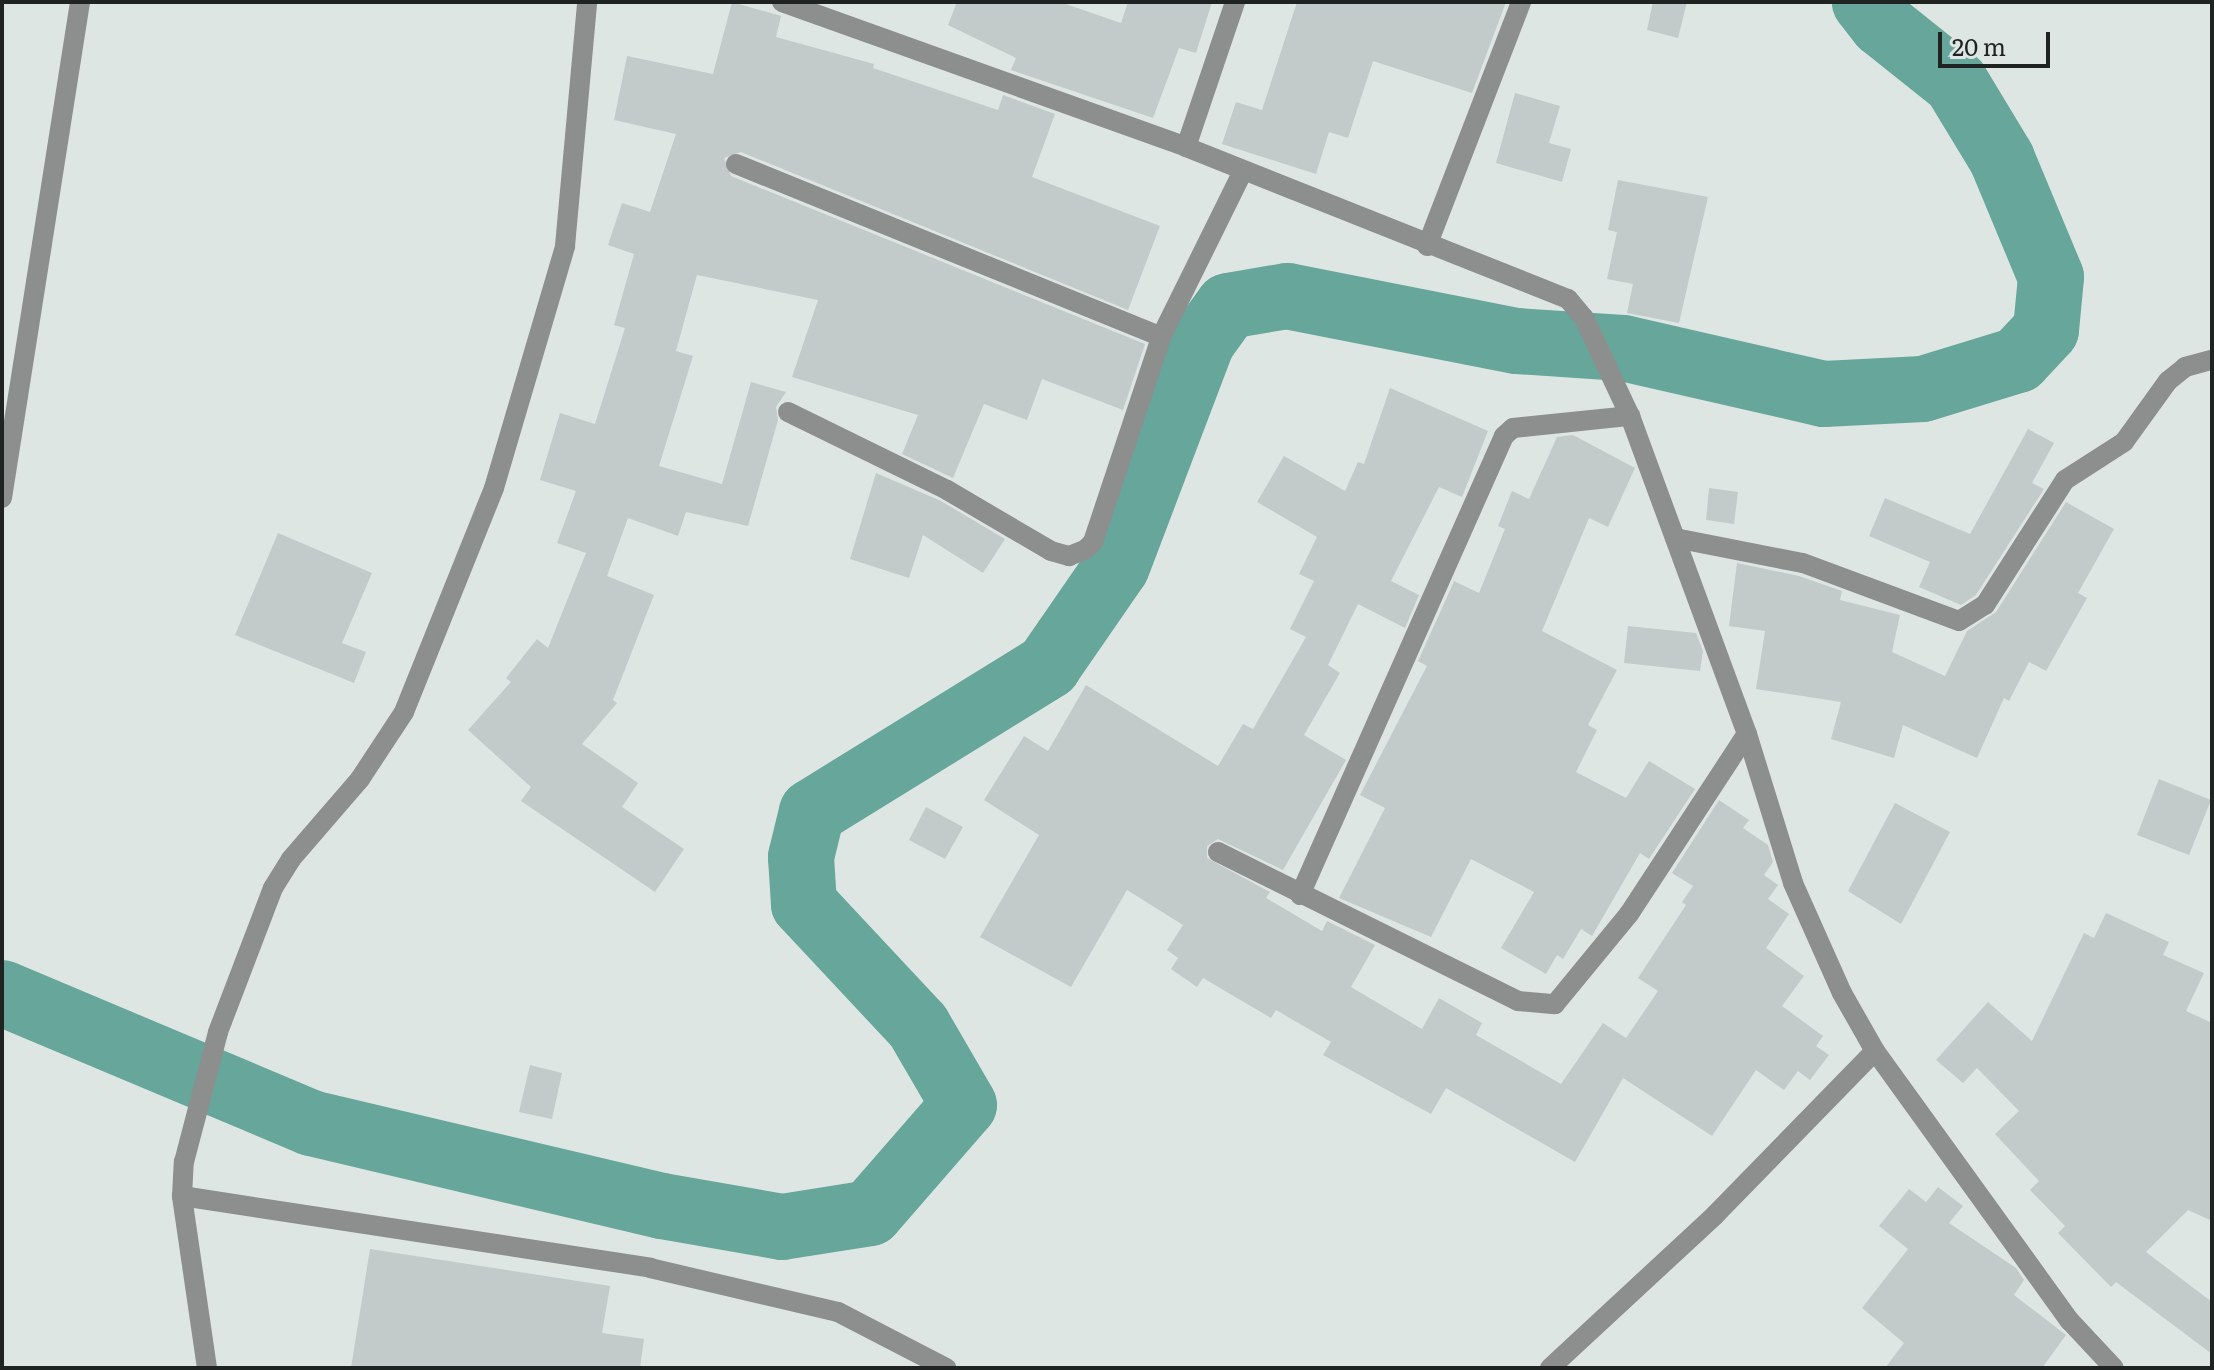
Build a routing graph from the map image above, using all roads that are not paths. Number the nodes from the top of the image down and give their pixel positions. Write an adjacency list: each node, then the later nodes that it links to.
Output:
1 (80, 2): 14 (street)
2 (587, 2): 20 (street)
3 (782, 2): 6 (street)
4 (1235, 2): 6 (street)
5 (1521, 2): 9 (street)
6 (1186, 147): 8 (street)
7 (736, 164): 10 (street)
8 (1242, 173): 9 (street); 10 (street)
9 (1427, 246): 13 (street)
10 (1161, 337): 12 (street)
11 (2212, 360): 15 (street)
12 (788, 412)
13 (1630, 416): 15 (street); 18 (street)
14 (2, 498)
15 (1675, 538): 16 (street)
16 (1747, 734): 18 (street); 19 (street)
17 (1218, 852): 18 (street)
18 (1300, 895)
19 (1875, 1051): 23 (street); 24 (street)
20 (182, 1196): 21 (street); 22 (street)
21 (207, 1368)
22 (946, 1368)
23 (1550, 1368)
24 (2114, 1368)

